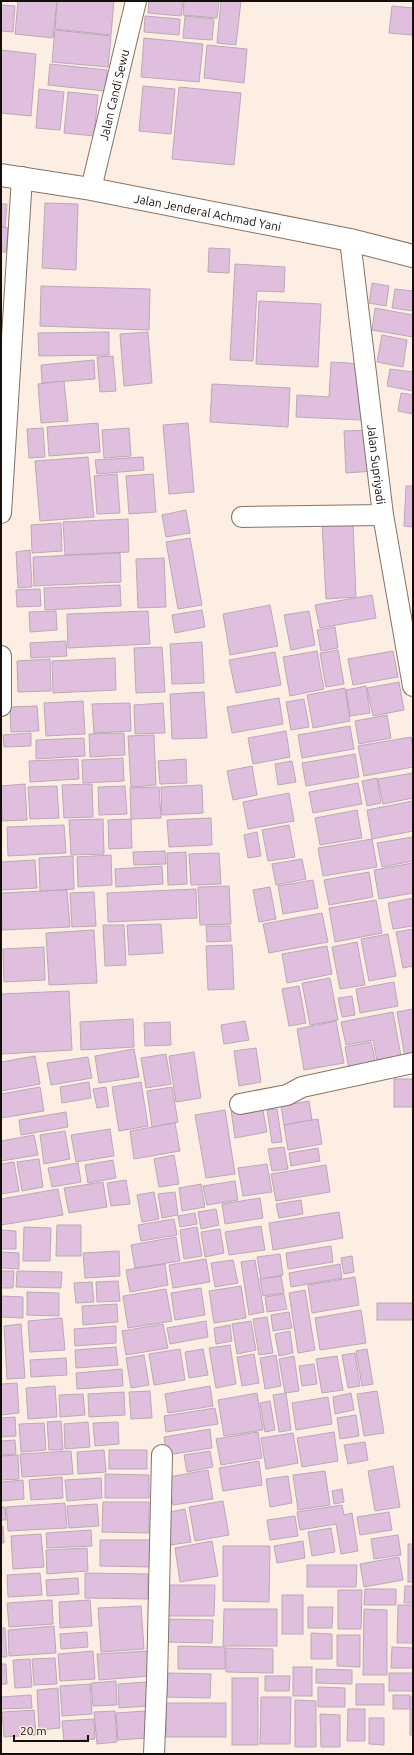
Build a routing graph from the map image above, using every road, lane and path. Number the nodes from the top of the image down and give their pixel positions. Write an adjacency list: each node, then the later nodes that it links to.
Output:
1 (136, 1): 3 (street, Jalan Candi Sewu)
2 (11, 176): 3 (main road, Jalan Jenderal Achmad Yani); 6 (street)
3 (91, 189): 4 (main road, Jalan Jenderal Achmad Yani)
4 (350, 240): 5 (main road, Jalan Jenderal Achmad Yani); 7 (street, Jalan Supriyadi)
5 (413, 256)
6 (1, 513)
7 (383, 515): 8 (street); 10 (street, Jalan Supriyadi)
8 (242, 517)
9 (1, 656): 11 (street)
10 (413, 686)
11 (1, 706)
12 (413, 1063): 13 (street)
13 (240, 1104)
14 (162, 1455): 15 (street)
15 (154, 1754)

